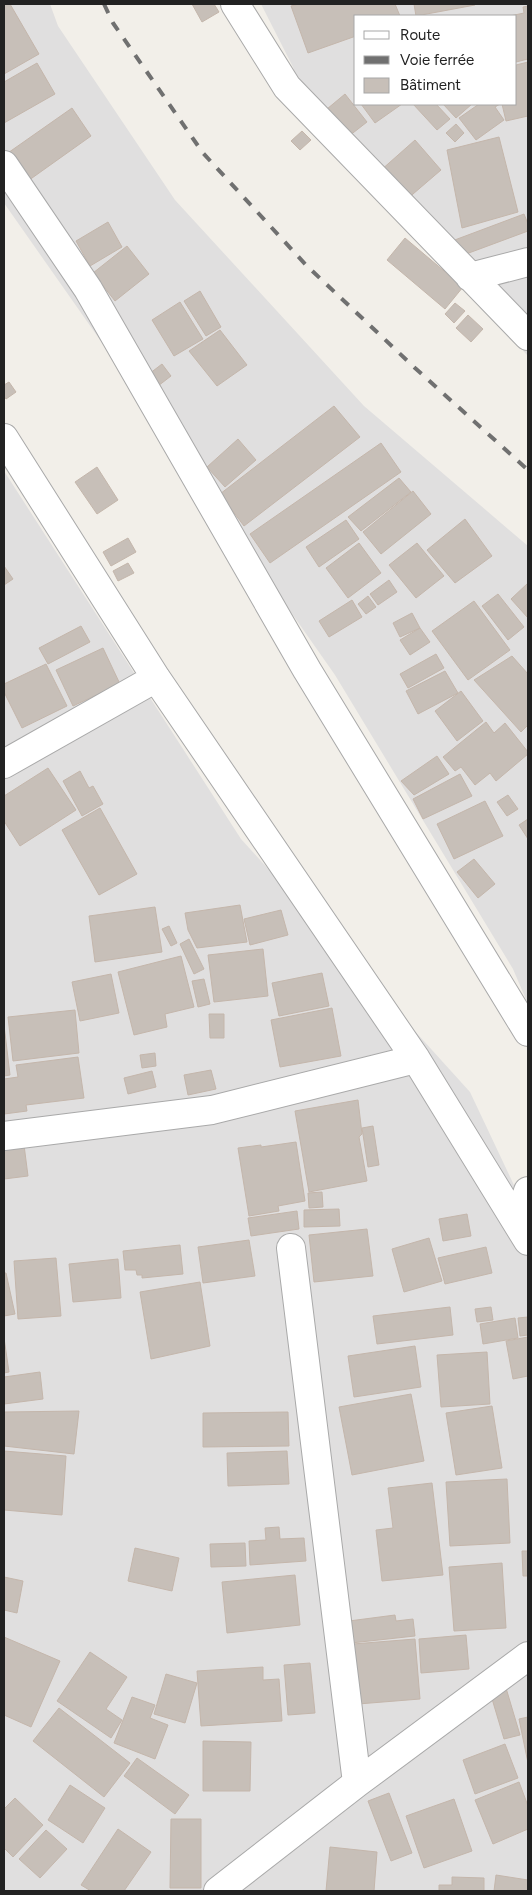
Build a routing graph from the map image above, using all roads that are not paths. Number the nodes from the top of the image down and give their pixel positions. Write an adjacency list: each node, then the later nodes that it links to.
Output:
1 (235, 4): 4 (street)
2 (4, 165): 9 (street)
3 (528, 262): 4 (street)
4 (470, 277): 5 (street)
5 (528, 336)
6 (4, 438): 7 (street)
7 (156, 678): 8 (street); 10 (street)
8 (4, 764)
9 (528, 1032)
10 (416, 1059): 11 (street); 13 (street)
11 (4, 1136)
12 (528, 1190): 13 (street)
13 (523, 1232)
14 (291, 1248): 16 (street)
15 (528, 1656): 16 (street)
16 (356, 1783): 17 (street)
17 (218, 1891)

